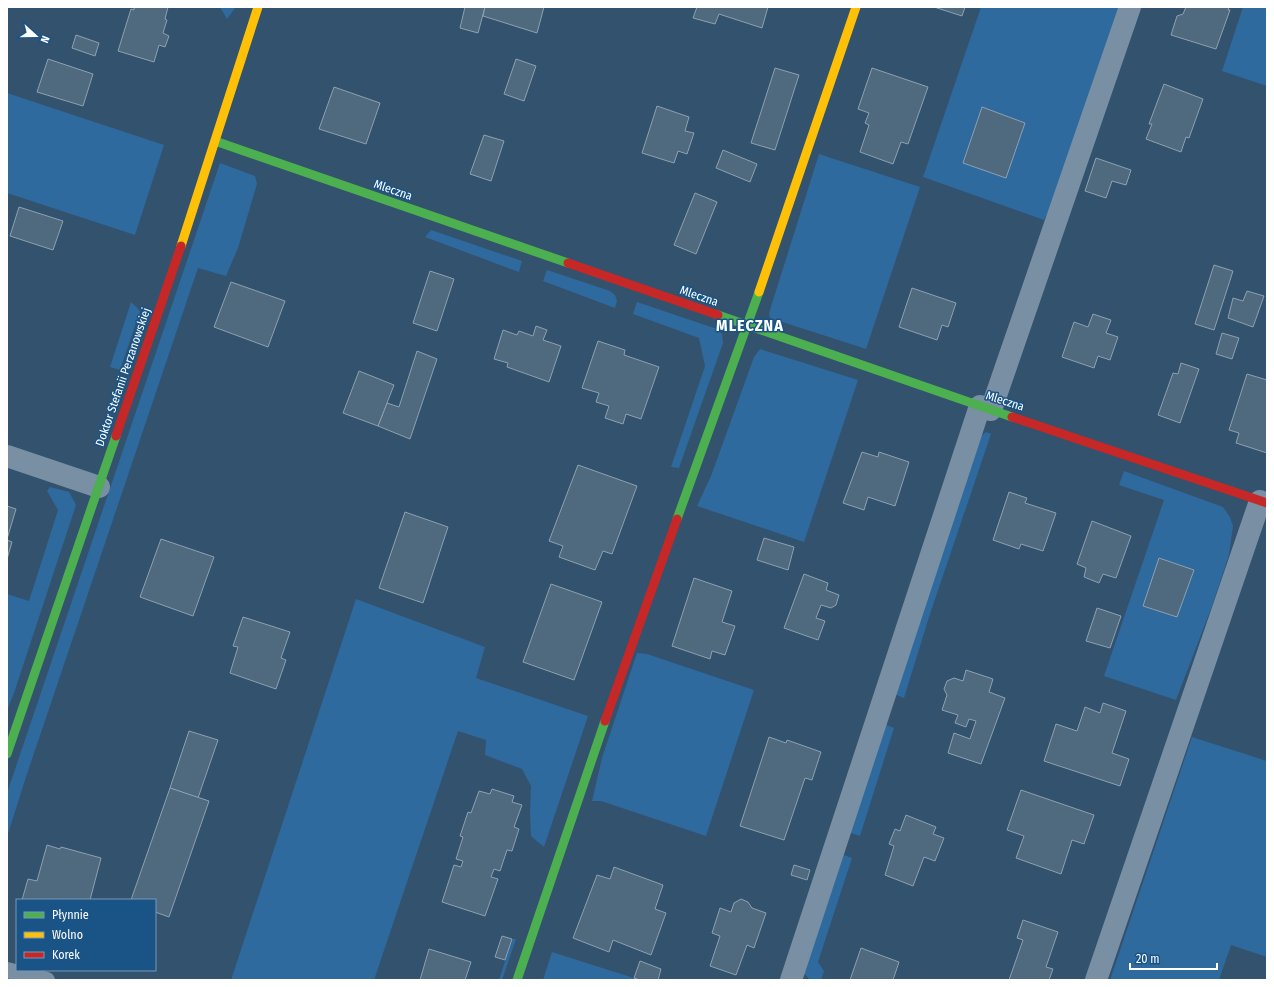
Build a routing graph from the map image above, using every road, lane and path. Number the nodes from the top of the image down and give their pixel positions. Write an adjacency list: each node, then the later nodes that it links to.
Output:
1 (258, 7): 4 (street, Doktor Stefanii Perzanowskiej)
2 (856, 7): 5 (street)
3 (1130, 7): 6 (street)
4 (215, 141): 5 (street, Mleczna); 8 (street, Doktor Stefanii Perzanowskiej)
5 (747, 326): 6 (street, Mleczna); 13 (street)
6 (986, 408): 9 (street, Mleczna); 14 (street)
7 (7, 456): 8 (street)
8 (99, 487): 10 (street, Doktor Stefanii Perzanowskiej)
9 (1263, 502): 15 (street)
10 (7, 754)
11 (7, 970): 12 (lane)
12 (47, 980)
13 (517, 980)
14 (790, 980)
15 (1096, 980)

